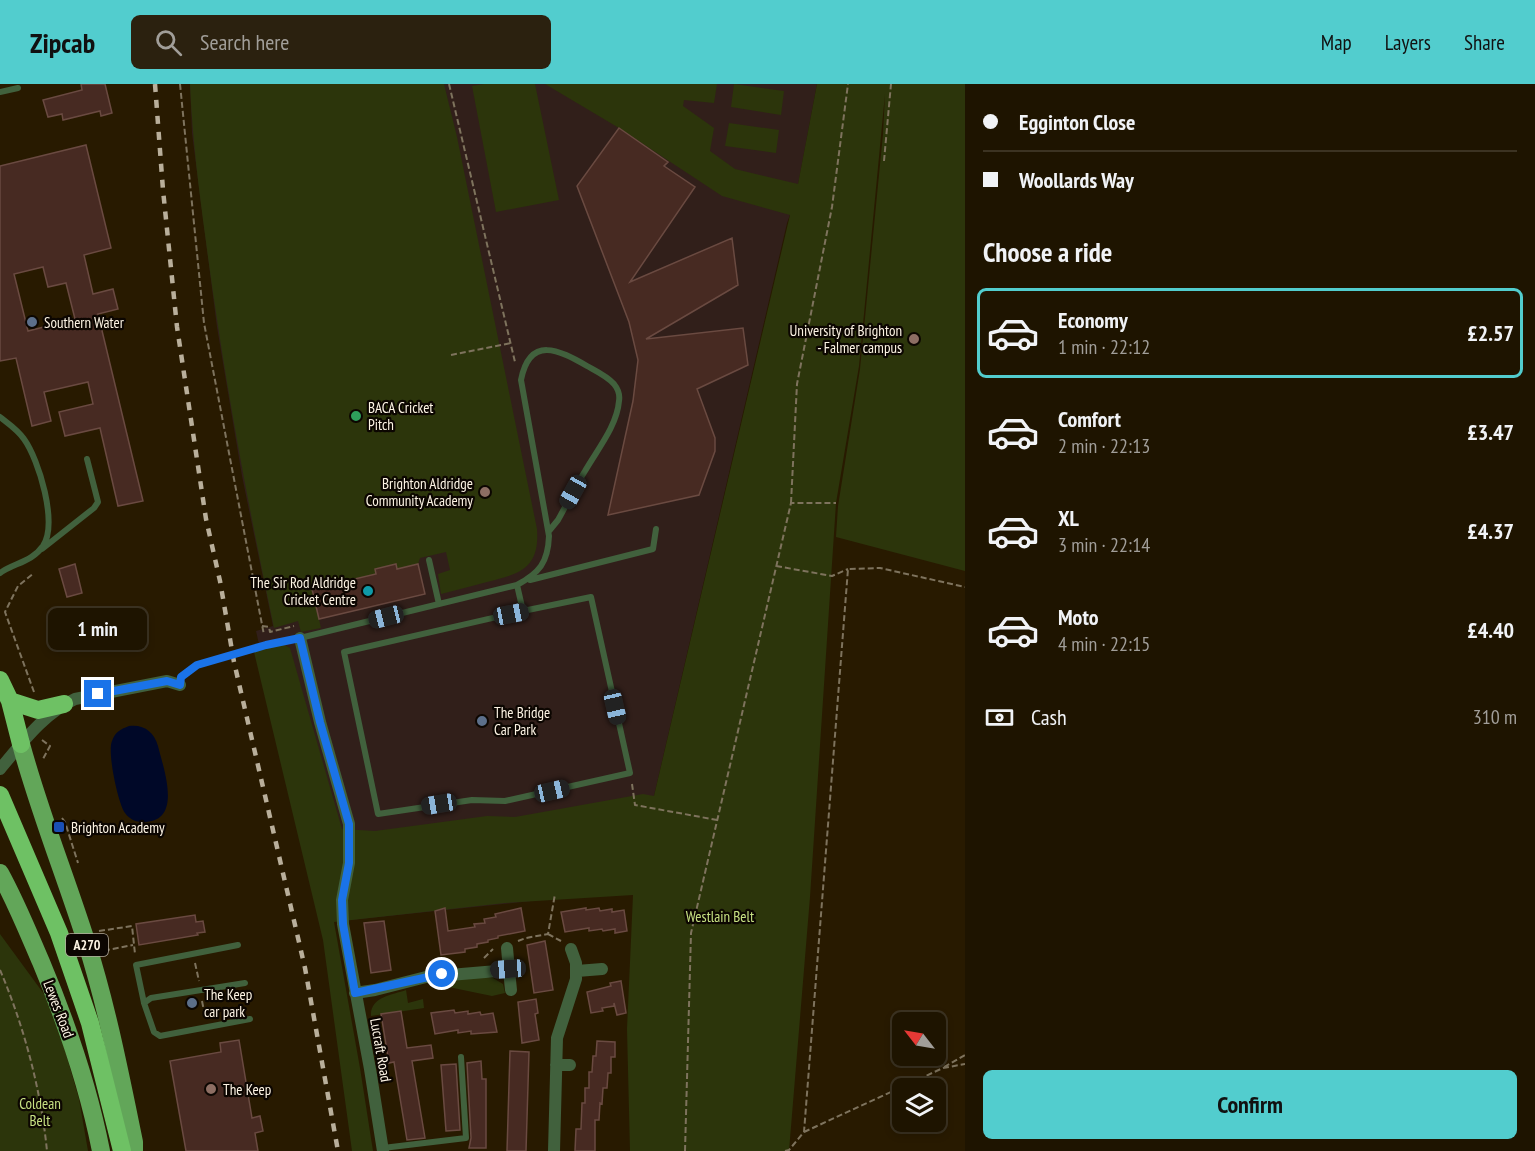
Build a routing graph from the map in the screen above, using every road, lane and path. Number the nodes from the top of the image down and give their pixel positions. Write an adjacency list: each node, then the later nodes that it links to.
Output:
1 (180, 84): 27 (path)
2 (449, 84): 8 (path)
3 (848, 84): 13 (path)
4 (891, 84): 7 (path)
5 (18, 88): 6 (lane)
6 (0, 92)
7 (884, 161)
8 (511, 343): 9 (path); 10 (path)
9 (451, 355)
10 (522, 388): 16 (lane); 16 (lane)
11 (0, 417): 17 (lane)
12 (87, 459): 17 (lane)
13 (791, 503): 14 (path); 19 (path)
14 (836, 503)
15 (656, 529): 23 (lane)
16 (549, 531): 23 (lane)
17 (37, 553): 21 (lane)
18 (429, 560): 25 (lane)
19 (776, 566): 20 (path); 39 (path)
20 (848, 569): 24 (path); 69 (path)
21 (2, 571)
22 (34, 573): 32 (path)
23 (520, 584): 25 (lane); 26 (lane)
24 (965, 587)
25 (439, 604): 27 (lane)
26 (523, 611): 36 (lane); 36 (lane)
27 (300, 638): 29 (lane); 59 (street, Lucraft Road)
28 (0, 680): 30 (highway)
29 (180, 685): 31 (street)
30 (10, 701): 32 (highway); 33 (highway)
31 (64, 704): 32 (highway); 33 (street)
32 (38, 710)
33 (27, 738): 34 (path); 35 (street); 74 (main road, A270)
34 (41, 763)
35 (0, 769)
36 (630, 773): 39 (path)
37 (1, 796): 73 (highway)
38 (60, 816): 40 (path)
39 (717, 820): 76 (path)
40 (79, 866)
41 (0, 873): 72 (main road, Lewes Road)
42 (555, 894): 47 (path)
43 (99, 932): 45 (path)
44 (103, 941): 45 (path)
45 (133, 945): 51 (path)
46 (238, 945): 49 (lane)
47 (505, 946): 50 (path); 53 (street)
48 (571, 949): 55 (street)
49 (194, 954): 51 (lane); 57 (path)
50 (483, 958)
51 (136, 965): 60 (lane)
52 (0, 969): 71 (path)
53 (508, 969): 58 (street); 59 (street)
54 (602, 969): 55 (street)
55 (577, 971): 66 (street)
56 (245, 983): 57 (lane)
57 (200, 990): 60 (lane); 62 (path)
58 (511, 990)
59 (355, 993): 70 (street, Lucraft Road)
60 (144, 1003): 62 (lane)
61 (250, 1019): 62 (lane)
62 (207, 1027)
63 (965, 1055): 68 (path)
64 (461, 1057): 70 (lane)
65 (965, 1064): 68 (path)
66 (556, 1065): 67 (street); 75 (street)
67 (570, 1065)
68 (943, 1068): 69 (path)
69 (804, 1132): 77 (path)
70 (383, 1149)
71 (47, 1151)
72 (101, 1151)
73 (122, 1151)
74 (134, 1151)
75 (554, 1151)
76 (685, 1151)
77 (785, 1151)

